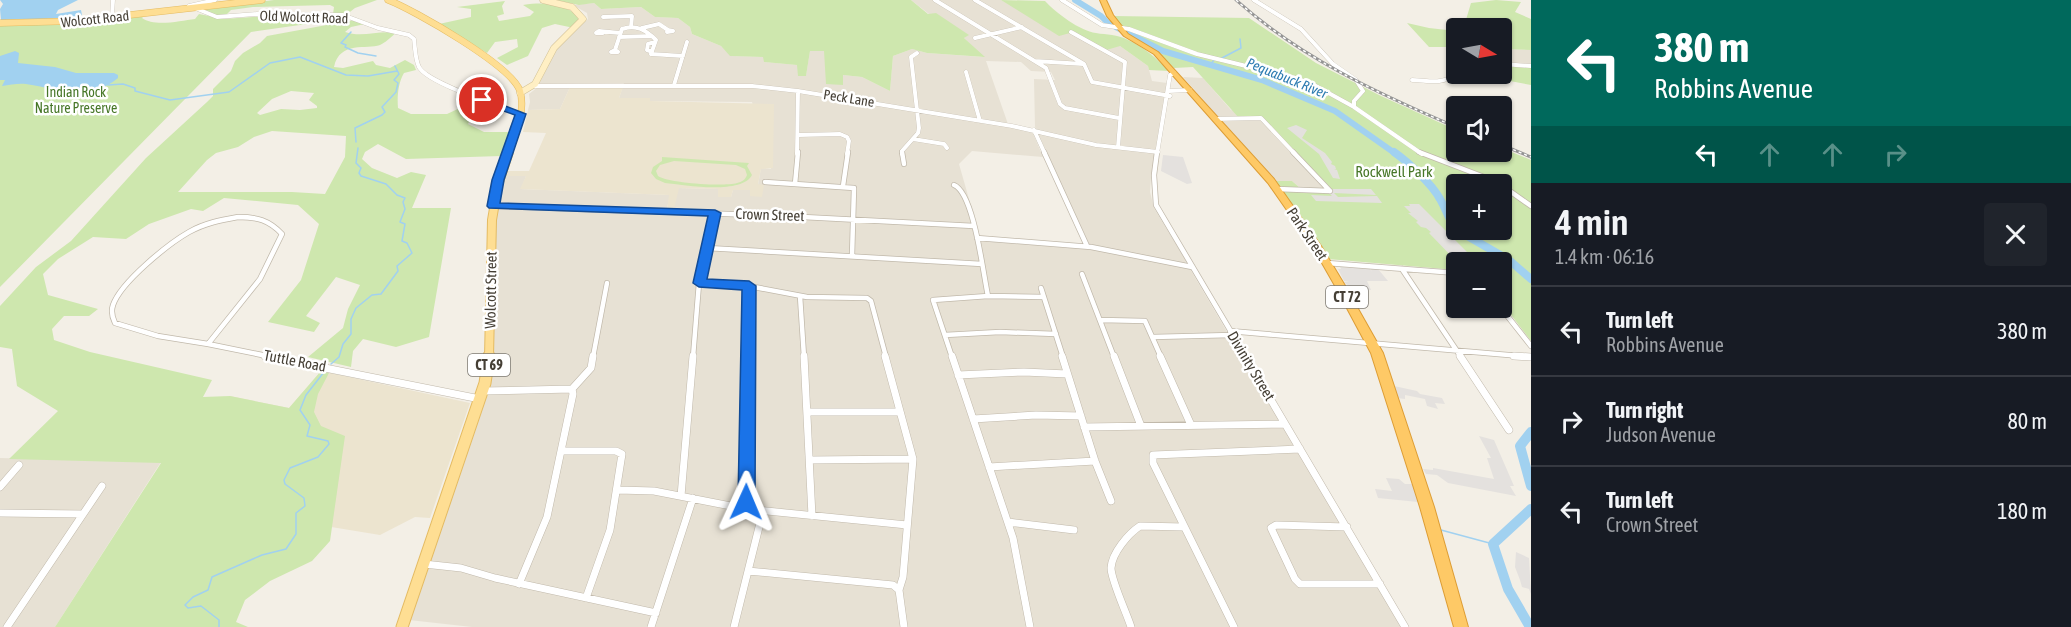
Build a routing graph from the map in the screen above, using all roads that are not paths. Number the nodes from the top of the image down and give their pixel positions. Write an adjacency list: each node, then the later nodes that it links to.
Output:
1 (112, 0): 13 (street)
2 (215, 0): 12 (street)
3 (262, 0): 11 (main road, Wolcott Road)
4 (388, 0): 46 (main road)
5 (543, 0): 42 (main road)
6 (935, 0): 23 (street)
7 (975, 0): 17 (street)
8 (1062, 0): 19 (street)
9 (1103, 0): 19 (highway, CT 72)
10 (1254, 0): 48 (street)
11 (194, 8): 12 (main road, Wolcott Road); 50 (street, Old Wolcott Road)
12 (176, 10): 13 (main road, Wolcott Road)
13 (112, 17): 15 (main road, Wolcott Road)
14 (610, 17): 16 (street)
15 (0, 23)
16 (631, 27): 18 (street); 24 (street)
17 (1022, 27): 23 (street); 34 (street)
18 (642, 28): 20 (street); 25 (street)
19 (1119, 28): 38 (highway, Park Street / CT 72); 48 (street)
20 (668, 30)
21 (1071, 32): 43 (street)
22 (603, 33): 24 (street)
23 (991, 34): 26 (street); 33 (street)
24 (620, 35): 25 (street); 29 (street)
25 (652, 36): 27 (street)
26 (975, 38)
27 (656, 42): 30 (street)
28 (687, 42): 32 (street)
29 (615, 50)
30 (650, 51): 32 (street)
31 (916, 52): 49 (street)
32 (683, 56): 41 (street)
33 (1034, 60): 34 (street); 51 (street)
34 (1084, 64): 43 (street)
35 (1512, 65): 36 (street)
36 (1531, 66)
37 (966, 72): 53 (street)
38 (1174, 73): 44 (highway, Park Street / CT 72); 47 (street, Divinity Street)
39 (1412, 80): 40 (street)
40 (1446, 80)
41 (674, 85): 42 (street, Peck Lane); 45 (street, Peck Lane)
42 (536, 86): 46 (main road)
43 (1124, 88): 47 (street); 51 (street)
44 (1190, 90): 47 (street); 52 (highway, Park Street / CT 72)
45 (798, 91): 49 (street, Peck Lane); 55 (street)
46 (520, 93): 50 (main road, Wolcott Street / CT 69)
47 (1170, 94): 59 (street, Divinity Street)
48 (1354, 107): 67 (street)
49 (916, 110): 53 (street, Peck Lane); 56 (street)
50 (521, 114): 66 (main road, Wolcott Street / CT 69)
51 (1119, 118): 57 (street)
52 (1215, 119): 65 (highway, Park Street / CT 72); 65 (street)
53 (980, 121): 54 (street, Peck Lane)
54 (1034, 130): 57 (street, Peck Lane); 72 (street)
55 (799, 135): 62 (street); 64 (street)
56 (913, 139): 58 (street); 60 (street)
57 (1118, 147): 59 (street, Peck Lane)
58 (947, 148)
59 (1158, 152): 77 (street, Divinity Street)
60 (904, 164)
61 (765, 182): 62 (street)
62 (795, 184): 64 (street)
63 (954, 185): 70 (street)
64 (843, 186): 69 (street)
65 (1277, 189): 75 (highway, Park Street / CT 72)
66 (493, 206): 68 (street, Crown Street); 102 (main road, Wolcott Street / CT 69)
67 (1531, 206)
68 (715, 213): 69 (street, Crown Street); 73 (street)
69 (853, 219): 70 (street, Crown Street); 74 (street)
70 (974, 226): 71 (street)
71 (976, 238): 72 (street); 76 (street)
72 (1087, 246): 77 (street)
73 (706, 248): 74 (street); 82 (street)
74 (852, 256): 76 (street)
75 (1327, 263): 78 (street); 95 (highway, Park Street / CT 72)
76 (982, 264): 86 (street)
77 (1192, 267): 90 (street, Divinity Street)
78 (1402, 269): 79 (street); 97 (street)
79 (1446, 272)
80 (1082, 274): 89 (street)
81 (608, 283): 101 (street)
82 (699, 283): 83 (street); 122 (street)
83 (749, 286): 85 (street); 125 (street)
84 (1041, 288): 87 (street)
85 (800, 296): 103 (street); 104 (street)
86 (988, 296): 87 (street); 92 (street)
87 (1044, 297): 91 (street)
88 (1509, 318): 96 (street)
89 (1101, 320): 93 (street); 109 (street)
90 (1231, 333): 93 (street); 95 (street); 107 (street, Divinity Street)
91 (1056, 334): 92 (street); 99 (street)
92 (945, 335): 100 (street)
93 (1153, 337): 108 (street)
94 (208, 344): 94 (street, Tuttle Road); 102 (street, Tuttle Road)
95 (1373, 344): 97 (street); 151 (highway, Park Street / CT 72)
96 (1531, 346)
97 (1456, 351): 98 (street); 111 (street)
98 (1531, 357)
99 (1067, 374): 100 (street); 105 (street)
100 (958, 375): 106 (street)
101 (572, 389): 102 (street, Tuttle Road); 113 (street)
102 (482, 395): 135 (main road, Wolcott Street / CT 69)
103 (807, 412): 104 (street); 115 (street)
104 (899, 412): 114 (street)
105 (1080, 416): 106 (street); 110 (street)
106 (973, 419): 118 (street)
107 (1285, 424): 108 (street); 112 (street, Divinity Street)
108 (1191, 425): 109 (street)
109 (1141, 426): 110 (street)
110 (1084, 427): 116 (street)
111 (1509, 430)
112 (1300, 449): 132 (street); 133 (street, Divinity Street)
113 (561, 451): 121 (street); 137 (street)
114 (913, 459): 115 (street); 131 (street)
115 (811, 460): 129 (street)
116 (1095, 461): 118 (street); 124 (street)
117 (19, 465): 120 (street)
118 (989, 468): 130 (street)
119 (102, 486): 128 (street)
120 (0, 487)
121 (618, 490): 122 (street); 140 (street)
122 (681, 496): 123 (street)
123 (693, 498): 125 (street); 141 (street)
124 (1111, 501)
125 (746, 509): 126 (street)
126 (763, 511): 129 (street); 136 (street)
127 (0, 513): 128 (street)
128 (83, 514): 142 (street)
129 (812, 516): 131 (street)
130 (1008, 522): 134 (street); 147 (street)
131 (907, 525): 139 (street)
132 (1183, 527): 148 (street); 149 (street)
133 (1347, 527): 138 (street, Divinity Street); 138 (street)
134 (1074, 530)
135 (424, 564): 137 (street); 143 (main road, Wolcott Street / CT 69)
136 (748, 571): 139 (street); 145 (street)
137 (519, 584): 140 (street)
138 (1380, 584): 150 (street, Divinity Street)
139 (899, 590): 146 (street)
140 (586, 598): 141 (street)
141 (656, 613): 144 (street)
142 (8, 627)
143 (402, 627)
144 (651, 627)
145 (734, 627)
146 (904, 627)
147 (1030, 627)
148 (1131, 627)
149 (1234, 627)
150 (1405, 627)
151 (1461, 627)

